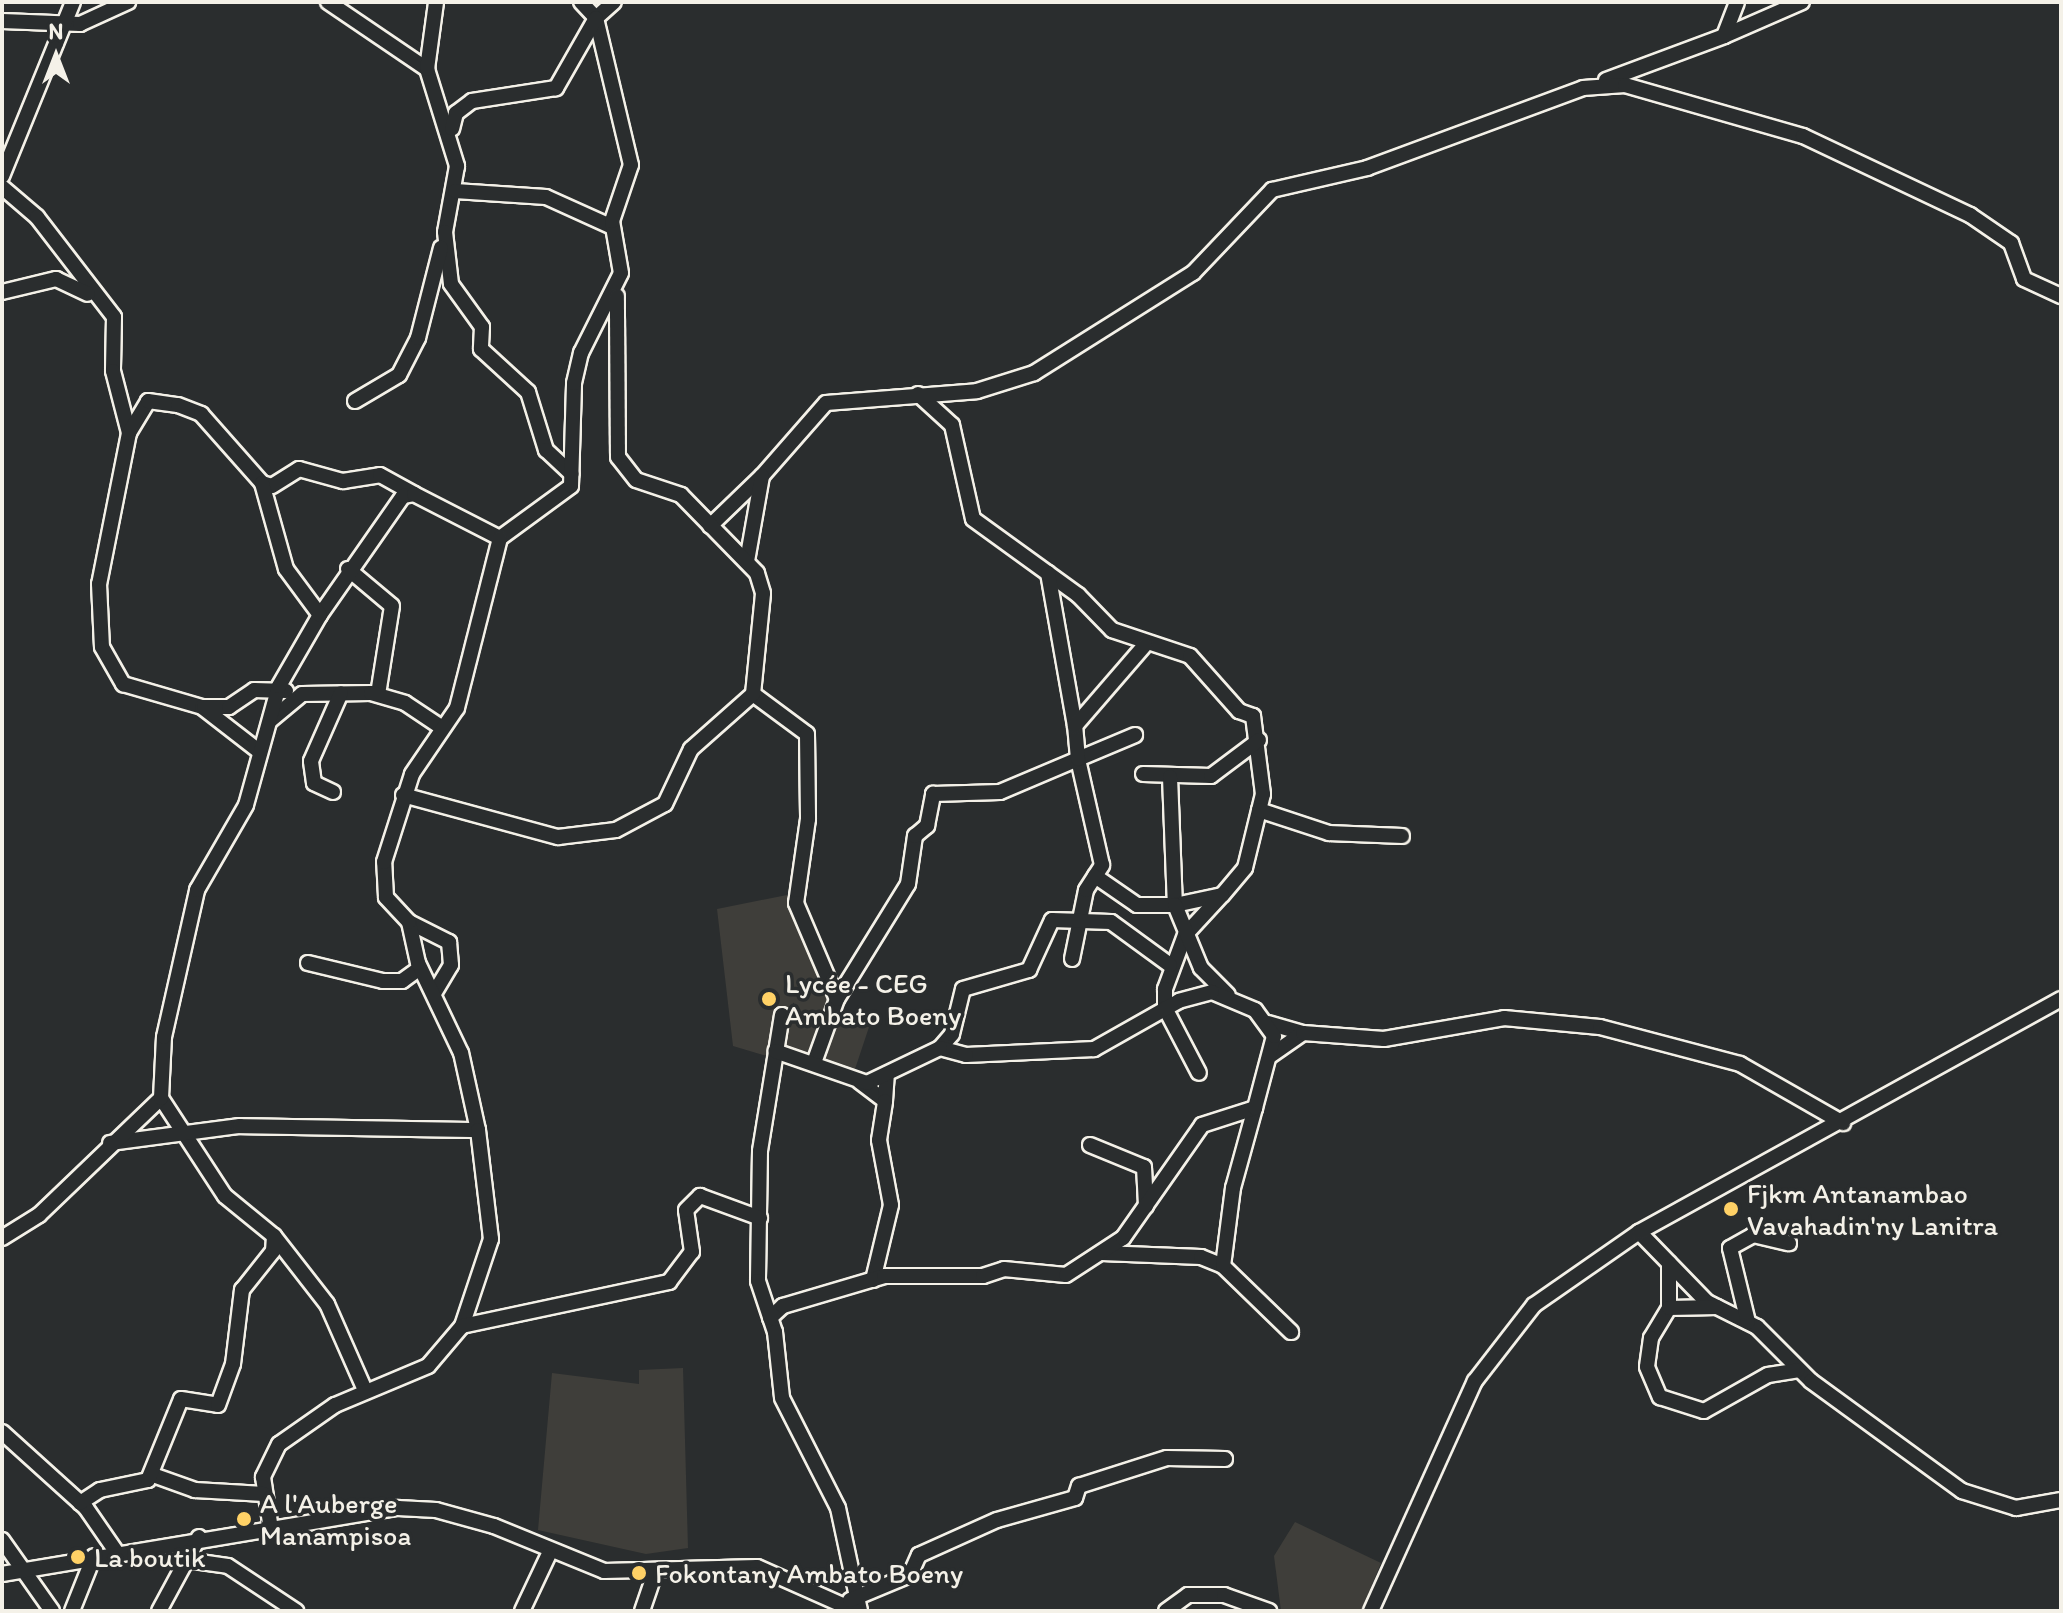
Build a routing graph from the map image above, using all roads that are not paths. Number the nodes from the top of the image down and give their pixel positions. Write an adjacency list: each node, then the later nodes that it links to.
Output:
1 (73, 2): 11 (street)
2 (128, 2): 11 (street)
3 (328, 2): 13 (street)
4 (436, 2): 13 (street)
5 (581, 2): 9 (street)
6 (614, 2): 9 (street)
7 (1737, 2): 12 (street)
8 (1802, 2): 12 (street)
9 (596, 18): 15 (street); 19 (street)
10 (2, 21): 11 (street)
11 (66, 26): 16 (street)
12 (1724, 36): 14 (street)
13 (427, 69): 15 (street)
14 (1583, 88): 24 (street); 26 (street)
15 (452, 129): 18 (street)
16 (2, 176)
17 (2, 187): 23 (street)
18 (455, 191): 19 (street); 20 (street)
19 (612, 227): 21 (street)
20 (445, 232): 28 (street); 30 (street)
21 (617, 289): 30 (street); 34 (street)
22 (2, 292): 23 (street)
23 (91, 296): 25 (street)
24 (2061, 296)
25 (117, 394): 27 (street); 29 (street)
26 (918, 394): 31 (street); 38 (street)
27 (148, 401): 29 (street); 32 (street)
28 (355, 401)
29 (129, 433): 46 (street)
30 (572, 474): 35 (street)
31 (762, 476): 34 (street); 36 (street)
32 (262, 483): 33 (street); 39 (street)
33 (414, 494): 35 (street); 37 (street)
34 (710, 526): 36 (street)
35 (500, 538): 49 (street)
36 (747, 561): 45 (street)
37 (348, 569): 39 (street); 44 (street)
38 (1048, 573): 40 (street); 48 (street)
39 (320, 615): 41 (street)
40 (1145, 645): 48 (street); 51 (street)
41 (278, 690): 43 (street); 46 (street); 47 (street)
42 (341, 693): 43 (street); 44 (street); 56 (street)
43 (302, 694): 47 (street)
44 (378, 694): 49 (street)
45 (753, 694): 57 (street); 72 (street)
46 (202, 707): 52 (street)
47 (268, 723): 52 (street)
48 (1075, 726): 53 (street)
49 (441, 727): 57 (street)
50 (1135, 735): 53 (street)
51 (1259, 740): 55 (street); 58 (street)
52 (260, 752): 85 (street)
53 (1078, 759): 60 (street); 72 (street)
54 (1143, 774): 55 (street)
55 (1170, 777): 62 (street)
56 (333, 792)
57 (403, 795): 64 (street)
58 (1259, 810): 59 (street); 61 (street)
59 (1402, 836)
60 (1095, 876): 62 (street); 63 (street)
61 (1222, 895): 62 (street); 65 (street)
62 (1175, 905): 65 (street)
63 (1077, 919): 66 (street); 68 (street); 78 (street)
64 (409, 922): 69 (street); 70 (street)
65 (1185, 935): 68 (street); 71 (street)
66 (1072, 959)
67 (308, 963): 69 (street)
68 (1170, 965): 74 (street)
69 (420, 968): 70 (street)
70 (435, 992): 90 (street)
71 (1230, 997): 74 (street); 76 (street)
72 (837, 999): 81 (street)
73 (2061, 999): 88 (street)
74 (1165, 1008): 78 (street); 82 (street)
75 (782, 1015): 79 (street)
76 (1268, 1023): 77 (street); 80 (street)
77 (1303, 1033): 80 (street); 88 (street)
78 (940, 1048): 83 (street)
79 (775, 1051): 81 (street); 94 (street)
80 (1271, 1055): 87 (street)
81 (814, 1063): 84 (street)
82 (1199, 1073)
83 (887, 1074): 84 (street); 86 (street)
84 (860, 1082): 86 (street)
85 (161, 1098): 89 (street); 91 (street)
86 (885, 1101): 102 (street)
87 (1255, 1108): 93 (street); 101 (street)
88 (1843, 1123): 95 (street)
89 (182, 1130): 90 (street); 91 (street); 96 (street)
90 (478, 1130): 107 (street)
91 (110, 1143): 97 (street)
92 (1090, 1145): 93 (street)
93 (1146, 1206): 99 (street)
94 (760, 1218): 105 (street); 107 (street)
95 (1639, 1232): 100 (street); 137 (street)
96 (274, 1236): 110 (street); 113 (street)
97 (2, 1238)
98 (1789, 1243): 106 (street)
99 (1102, 1253): 101 (street); 102 (street)
100 (1669, 1263): 103 (street); 104 (street)
101 (1223, 1266): 108 (street)
102 (873, 1280): 105 (street)
103 (1718, 1307): 104 (street); 106 (street)
104 (1669, 1308): 109 (street)
105 (770, 1318): 127 (street)
106 (1748, 1322): 109 (street)
107 (462, 1326): 110 (street)
108 (1291, 1332)
109 (1798, 1370): 115 (street)
110 (365, 1390): 114 (street)
111 (2, 1432): 116 (street)
112 (1225, 1459): 127 (street)
113 (153, 1475): 114 (street); 116 (street)
114 (264, 1494): 117 (street)
115 (2061, 1500)
116 (80, 1503): 120 (street)
117 (270, 1523): 118 (street); 121 (street)
118 (199, 1537): 120 (street); 123 (street)
119 (2, 1540): 124 (street)
120 (117, 1553): 122 (street)
121 (549, 1554): 125 (street); 133 (street)
122 (94, 1556): 124 (street); 130 (street)
123 (186, 1560): 131 (street); 132 (street)
124 (23, 1570): 126 (street); 129 (street)
125 (656, 1570): 128 (street); 134 (street)
126 (2, 1574)
127 (857, 1595): 128 (street)
128 (853, 1609)
129 (52, 1611)
130 (72, 1611)
131 (159, 1611)
132 (296, 1611)
133 (522, 1611)
134 (642, 1611)
135 (1166, 1611): 136 (street)
136 (1269, 1611)
137 (1371, 1611)

